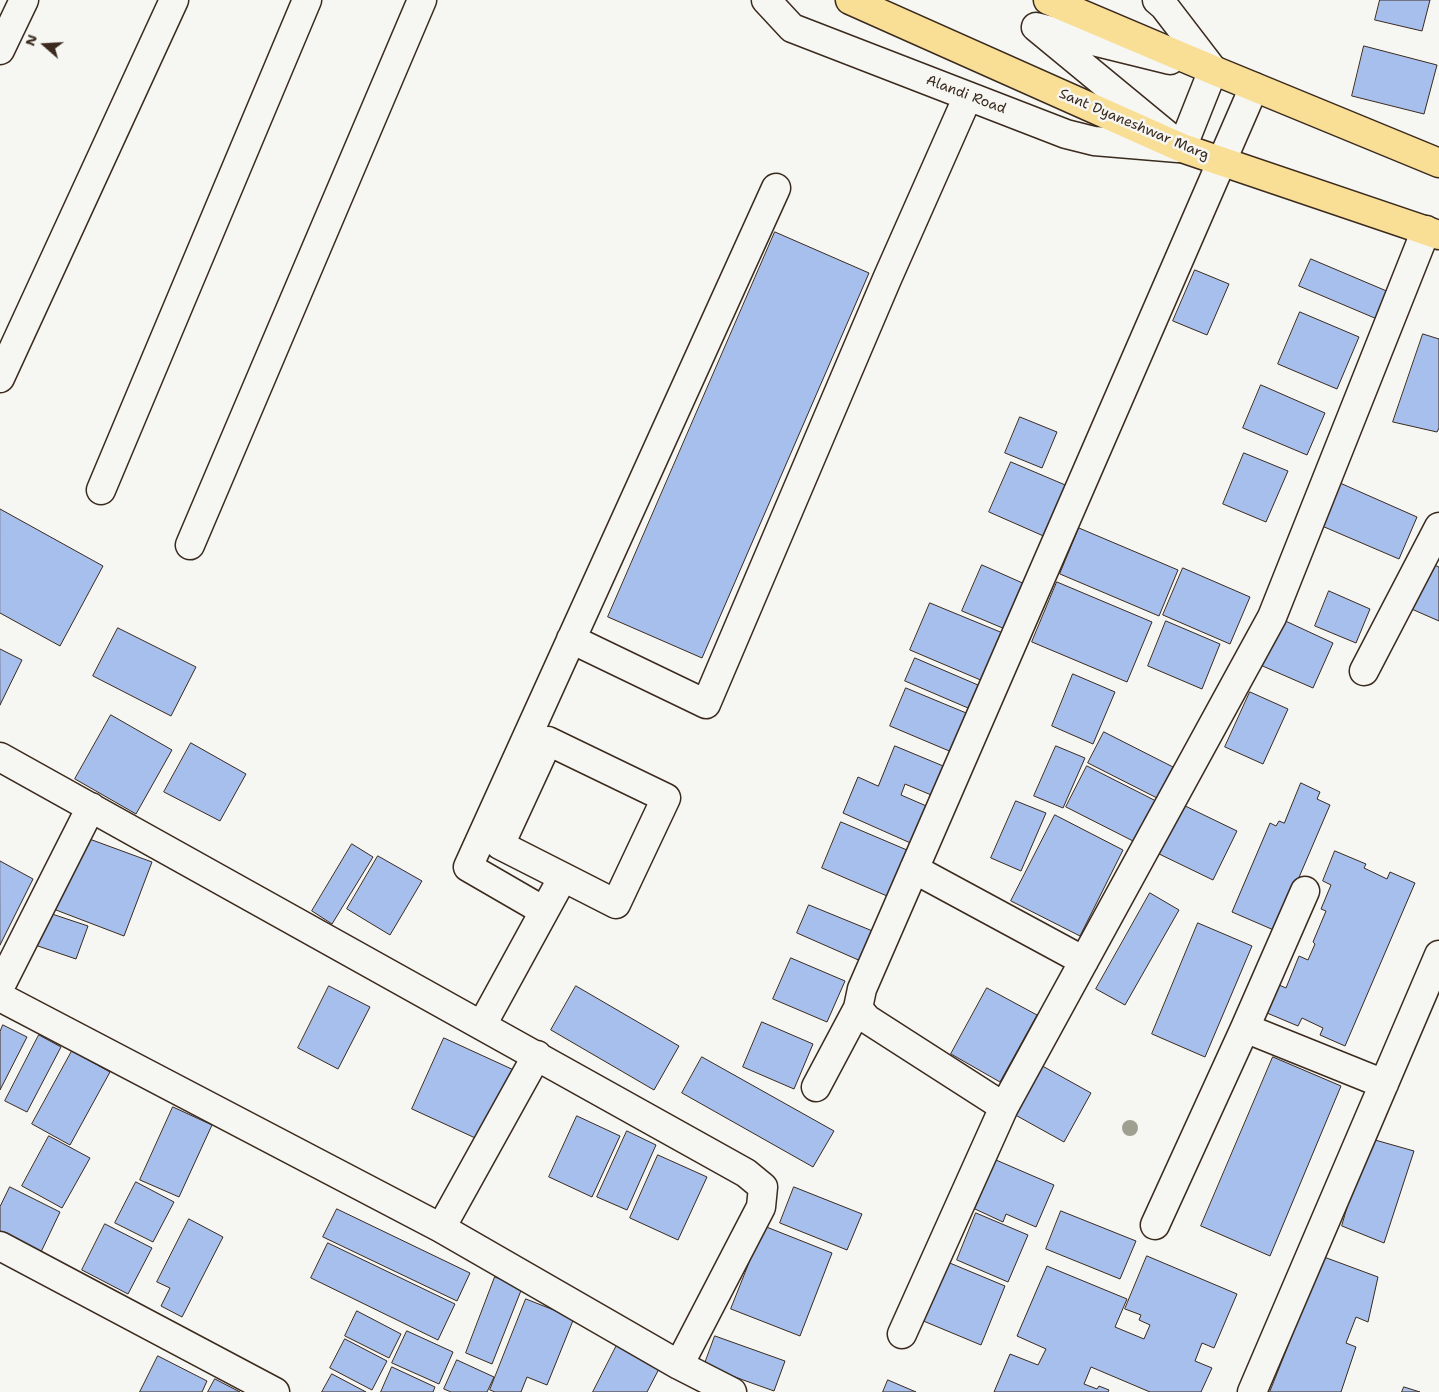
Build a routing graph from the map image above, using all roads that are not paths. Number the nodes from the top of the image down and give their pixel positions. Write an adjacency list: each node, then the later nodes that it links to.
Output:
1 (24, 0): 9 (street)
2 (174, 0): 18 (street)
3 (307, 0): 19 (street)
4 (422, 0): 21 (street)
5 (766, 0): 12 (street, Alandi Road)
6 (850, 0): 13 (main road, Sant Dyaneshwar Marg)
7 (1048, 0): 10 (main road)
8 (1157, 0): 10 (street)
9 (0, 50)
10 (1213, 70): 11 (main road); 13 (street); 13 (street)
11 (1254, 87): 14 (street); 15 (main road)
12 (968, 96): 13 (street, Alandi Road); 22 (street)
13 (1182, 148): 14 (main road, Sant Dyaneshwar Marg)
14 (1223, 162): 17 (main road, Sant Dyaneshwar Marg); 26 (street)
15 (1439, 163)
16 (776, 188): 22 (street)
17 (1432, 232): 31 (street)
18 (0, 378)
19 (101, 490)
20 (1439, 527): 23 (street)
21 (190, 545)
22 (571, 639): 29 (street)
23 (1364, 671)
24 (0, 757): 25 (street)
25 (91, 807): 32 (street); 35 (street)
26 (914, 870): 31 (street); 34 (street)
27 (563, 877): 27 (street); 29 (street)
28 (1305, 891): 36 (street)
29 (544, 911): 35 (street)
30 (1439, 955): 38 (street)
31 (1084, 961): 40 (street)
32 (0, 987)
33 (0, 997): 42 (street)
34 (858, 1008): 39 (street); 40 (street)
35 (482, 1025): 37 (street)
36 (1245, 1028): 38 (street); 41 (street)
37 (537, 1055): 42 (street); 45 (street)
38 (1384, 1084): 48 (street)
39 (816, 1087)
40 (1004, 1107): 44 (street)
41 (1155, 1225)
42 (441, 1228): 45 (street)
43 (0, 1246): 46 (street)
44 (902, 1334)
45 (679, 1365): 47 (street)
46 (275, 1392)
47 (732, 1392)
48 (1252, 1392)

